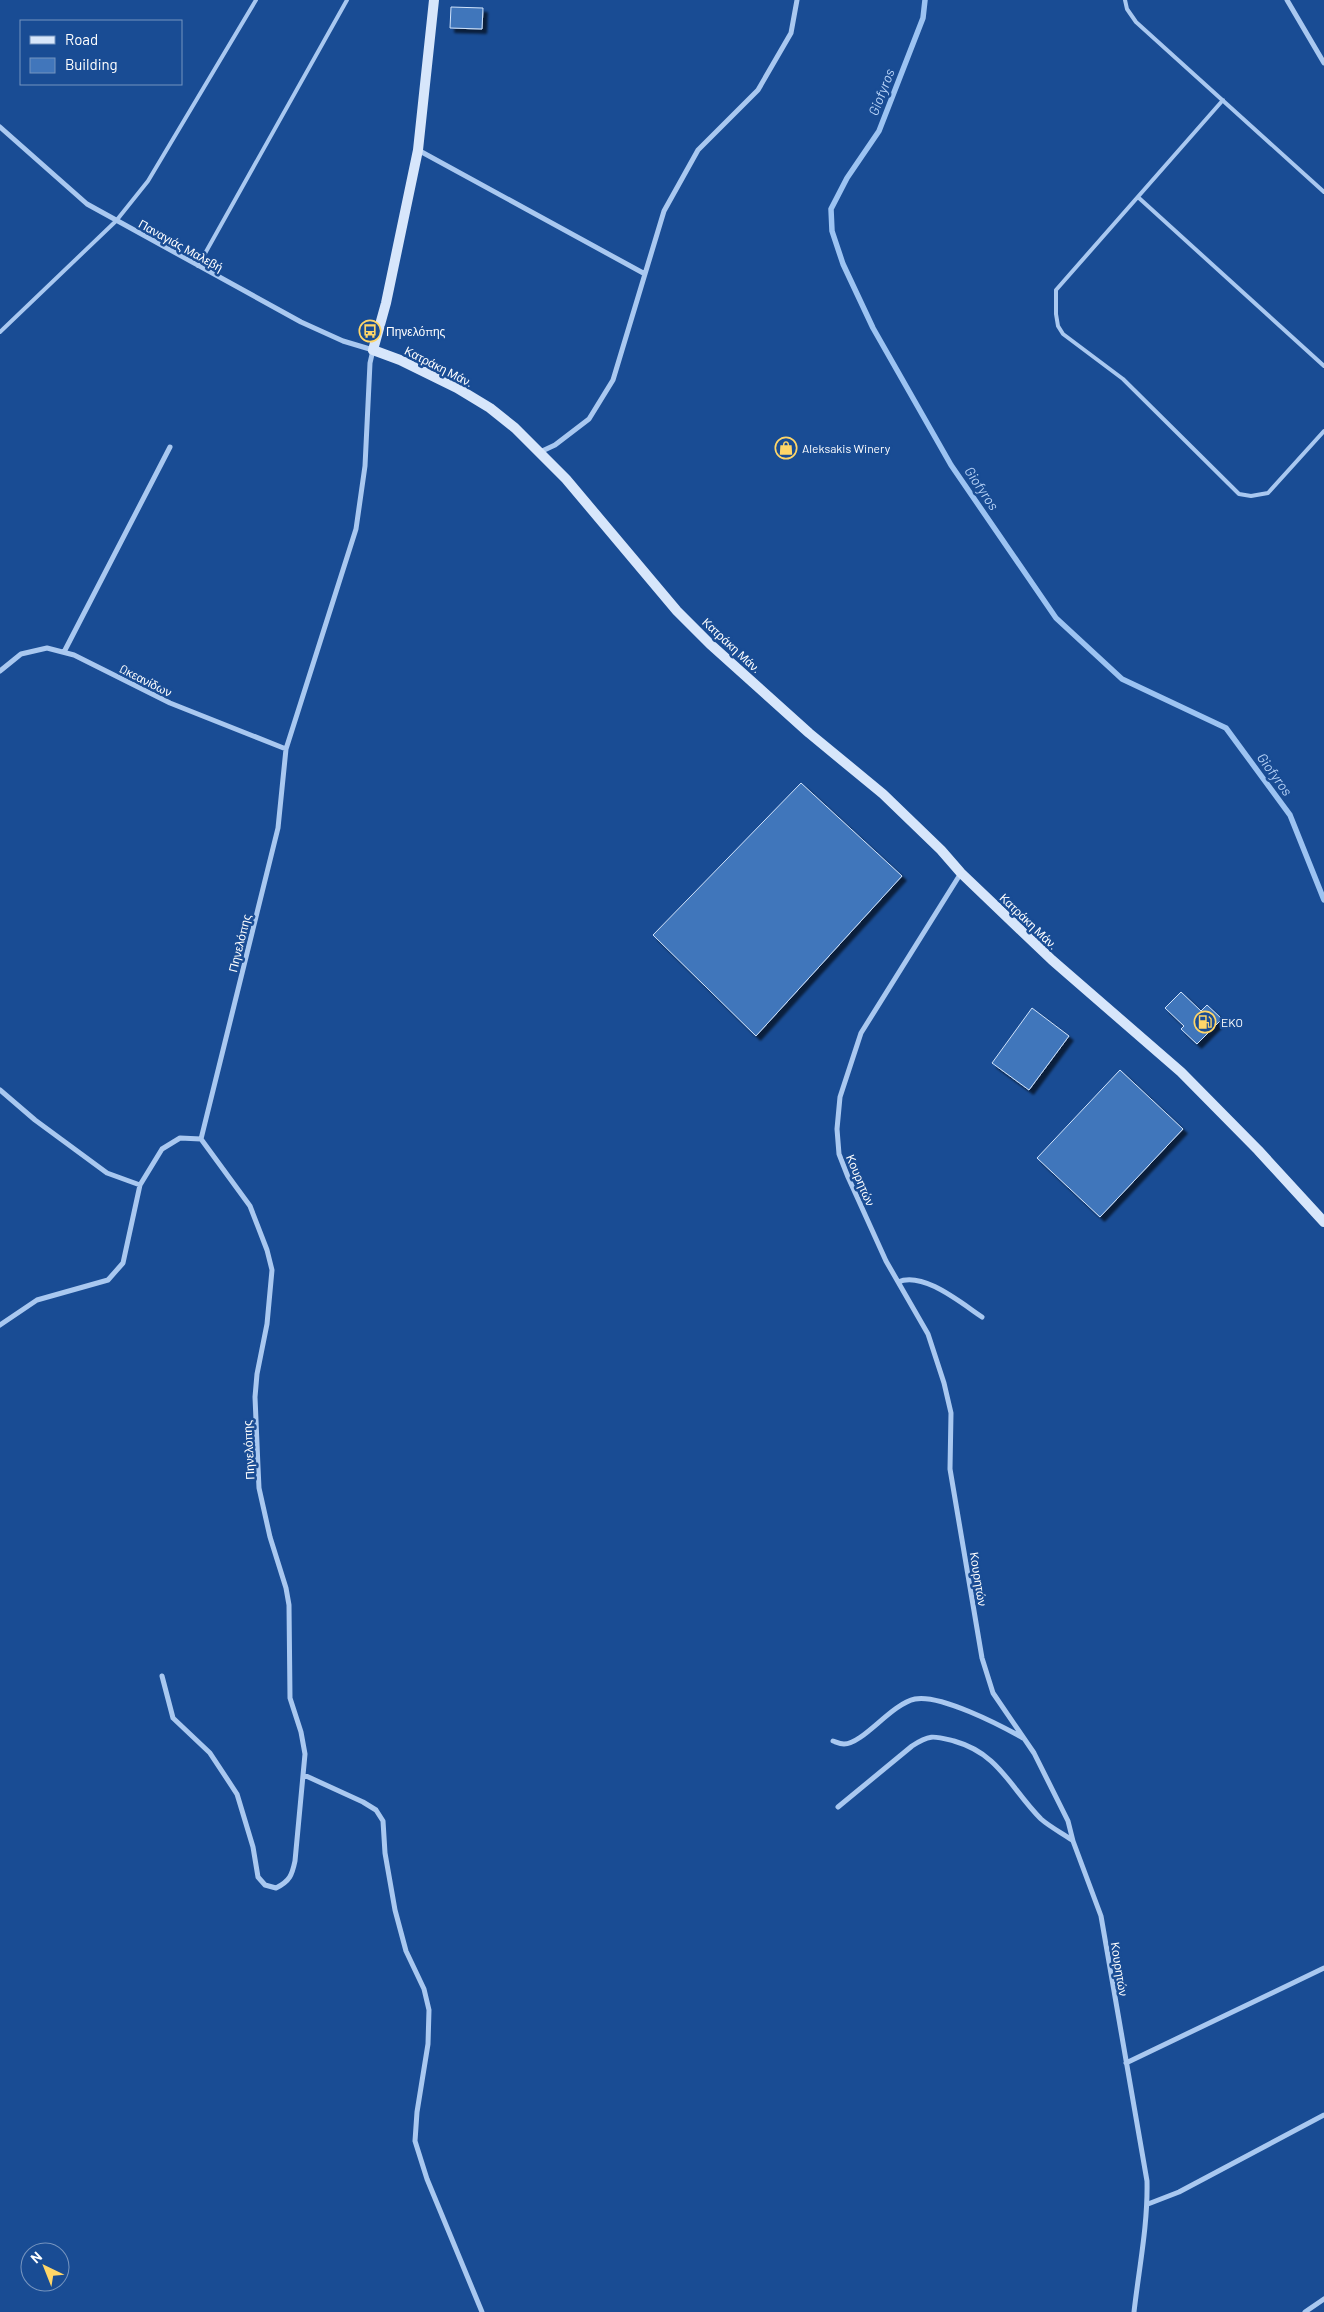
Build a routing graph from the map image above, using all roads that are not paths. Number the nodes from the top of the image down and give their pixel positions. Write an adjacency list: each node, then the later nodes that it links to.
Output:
1 (256, 0): 13 (lane)
2 (347, 0): 14 (lane)
3 (434, 0): 10 (street)
4 (797, 0): 15 (street)
5 (1125, 0): 8 (lane)
6 (1287, 0): 7 (street)
7 (1324, 63)
8 (1223, 100): 11 (lane); 12 (lane)
9 (0, 127): 13 (street, Παναγιάς Μαλεβή)
10 (418, 150): 15 (street); 17 (street)
11 (1324, 192)
12 (1139, 198): 18 (lane); 19 (lane)
13 (116, 221): 14 (street, Παναγιάς Μαλεβή); 16 (lane)
14 (198, 266): 17 (street, Παναγιάς Μαλεβή)
15 (645, 274): 21 (street)
16 (0, 332)
17 (373, 350): 21 (street, Κατράκη Μάν.); 24 (street, Πηνελόπης)
18 (1324, 366)
19 (1324, 430)
20 (170, 447): 22 (street)
21 (540, 452): 25 (street, Κατράκη Μάν.)
22 (64, 652): 23 (street, Ωκεανίδων); 24 (street, Ωκεανίδων)
23 (0, 671)
24 (286, 749): 27 (street, Πηνελόπης)
25 (961, 873): 29 (street, Κατράκη Μάν.); 30 (street, Κουρητών)
26 (0, 1090): 28 (street)
27 (202, 1139): 28 (street); 36 (street, Πηνελόπης)
28 (140, 1185): 32 (street)
29 (1324, 1222)
30 (898, 1282): 31 (street); 34 (street, Κουρητών)
31 (982, 1317)
32 (0, 1325)
33 (162, 1676): 36 (street, Πηνελόπης)
34 (1026, 1739): 35 (street); 38 (street, Κουρητών)
35 (832, 1741)
36 (304, 1775): 44 (street)
37 (838, 1807): 38 (street)
38 (1073, 1841): 40 (street, Κουρητών)
39 (1324, 1968): 40 (street)
40 (1126, 2063): 42 (street, Κουρητών)
41 (1324, 2115): 42 (street)
42 (1148, 2204): 45 (street, Κουρητών)
43 (1324, 2299): 46 (street)
44 (482, 2312)
45 (1134, 2312)
46 (1305, 2312)

